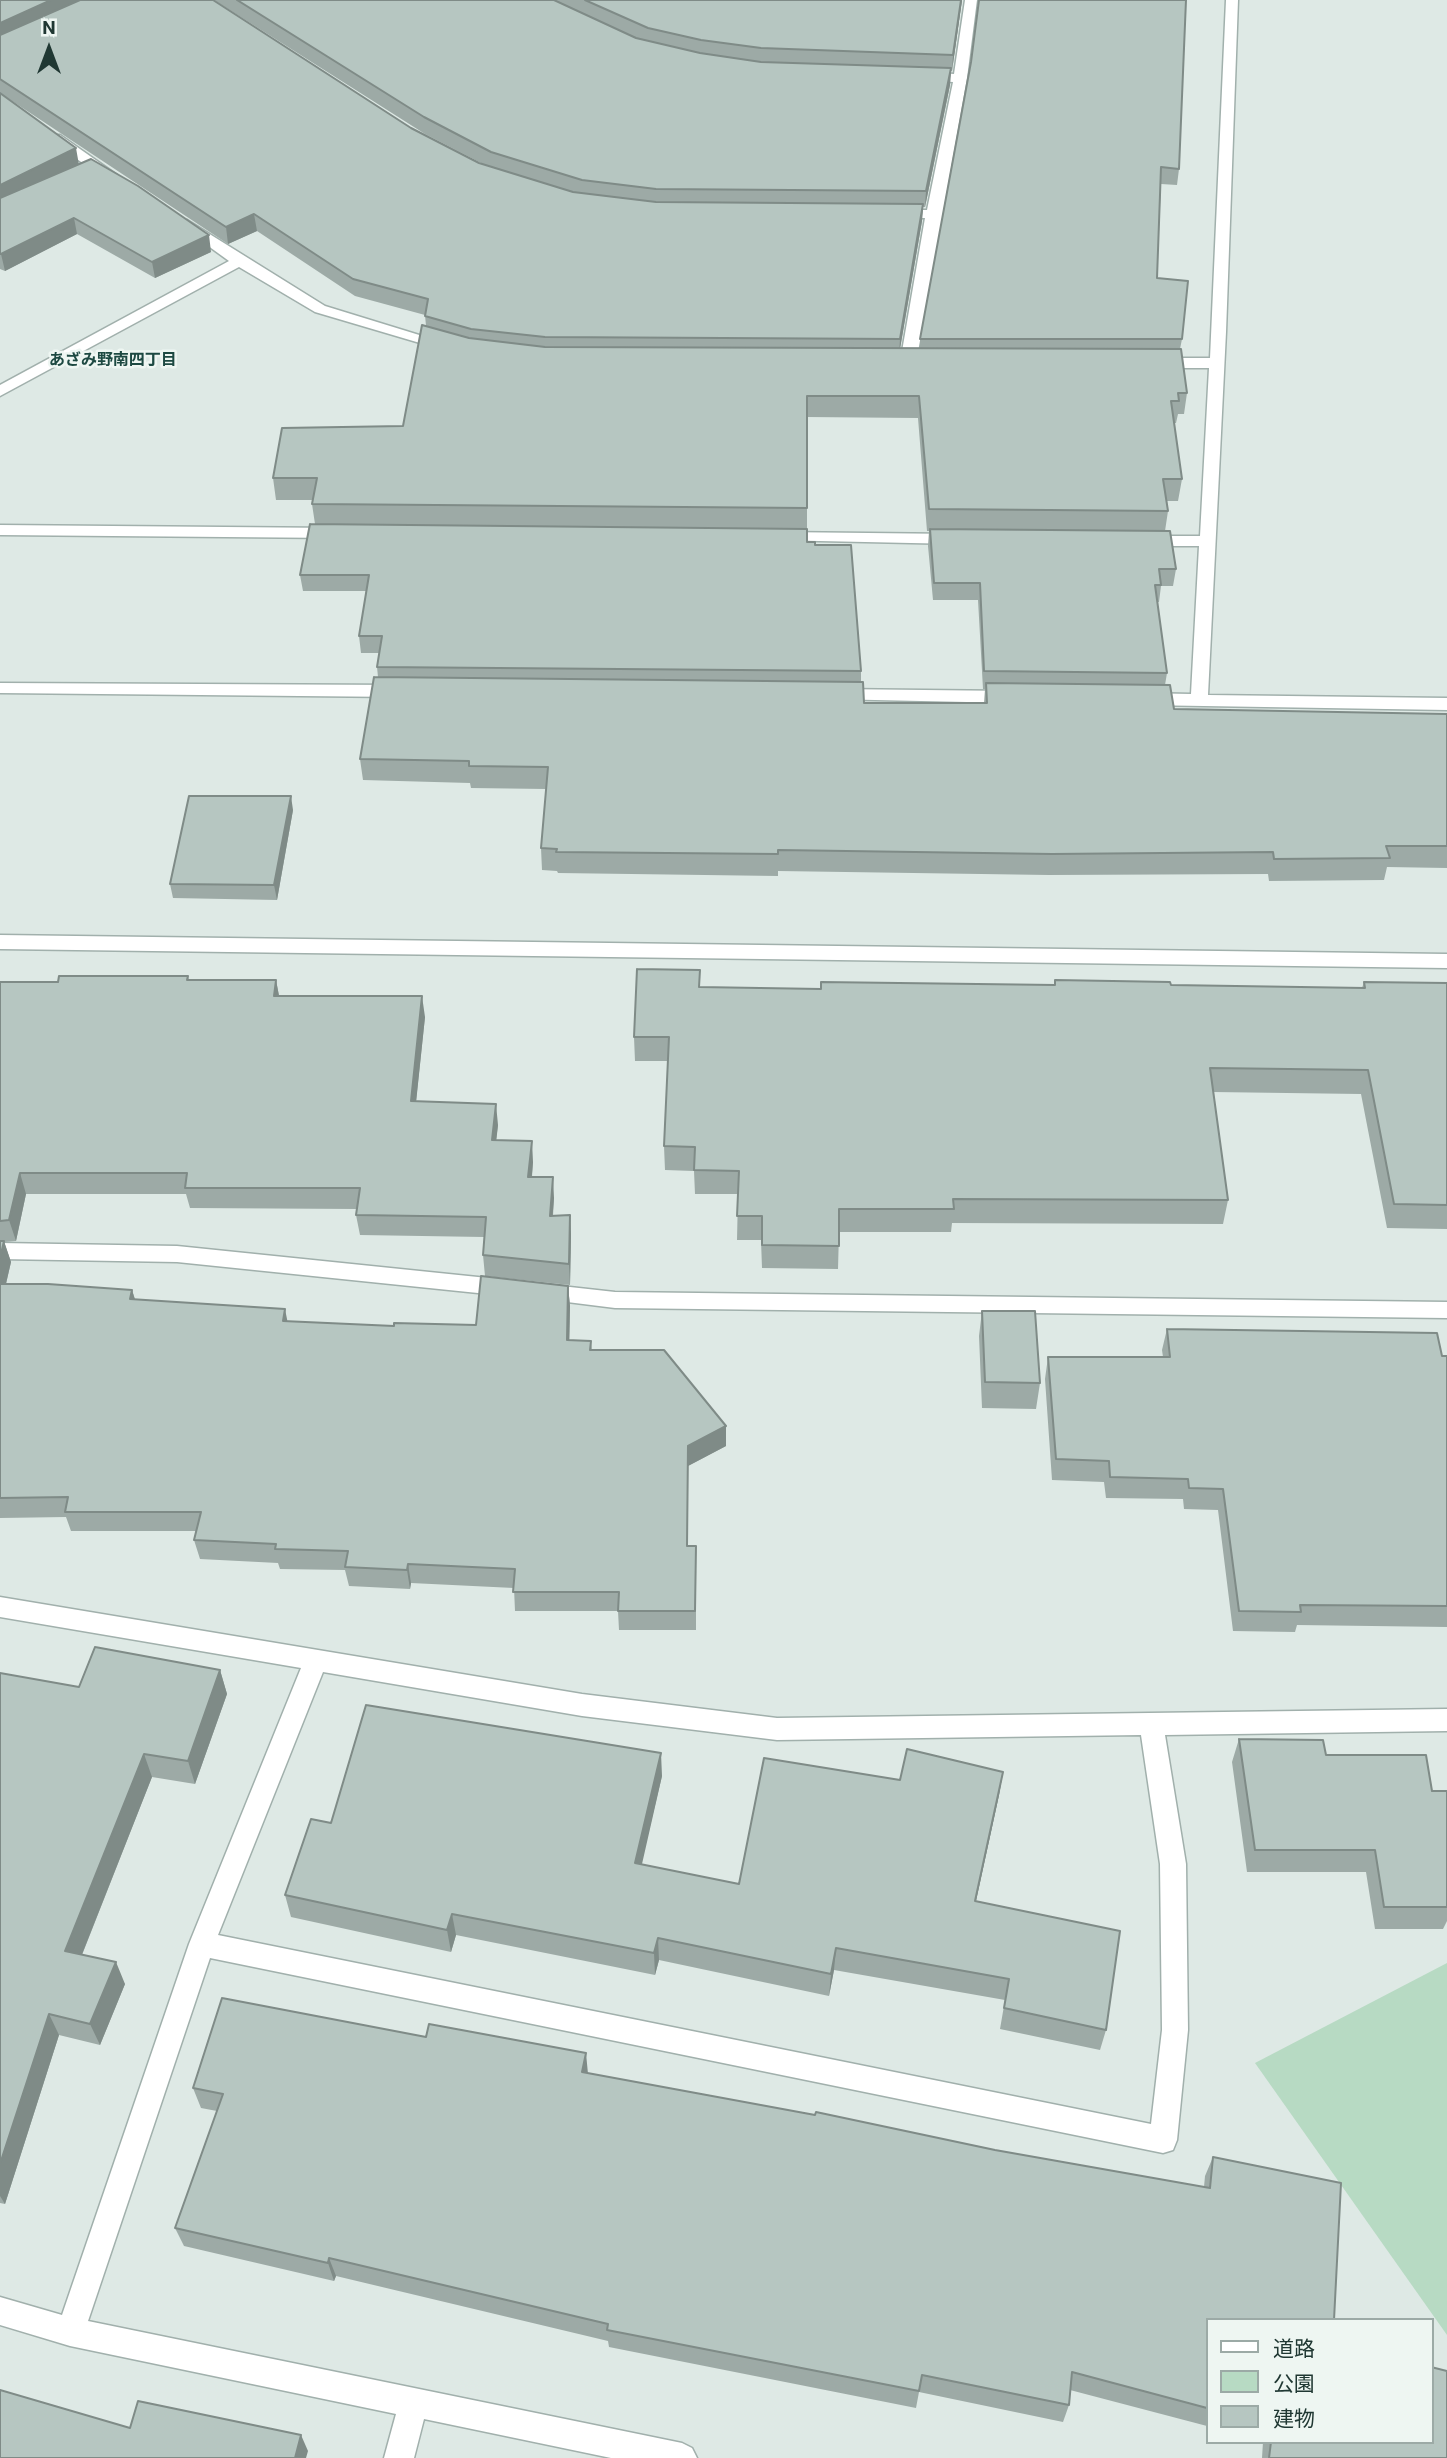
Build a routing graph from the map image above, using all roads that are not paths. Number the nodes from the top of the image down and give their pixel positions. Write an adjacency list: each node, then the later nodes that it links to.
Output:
1 (971, 0): 4 (street)
2 (1232, 0): 14 (street)
3 (906, 76): 4 (street)
4 (960, 78): 8 (street)
5 (42, 128): 6 (street)
6 (125, 184)
7 (877, 214): 8 (street)
8 (933, 214): 12 (street)
9 (177, 218): 10 (street)
10 (239, 261): 11 (street); 15 (street)
11 (460, 349)
12 (908, 363)
13 (1137, 363): 14 (street)
14 (1217, 363): 21 (street)
15 (0, 391)
16 (0, 530): 17 (street)
17 (360, 534)
18 (762, 537): 19 (street)
19 (970, 539)
20 (1123, 540): 21 (street)
21 (1206, 541): 27 (street)
22 (0, 688): 23 (street)
23 (413, 691)
24 (815, 695): 25 (street)
25 (1037, 697)
26 (1119, 698): 27 (street)
27 (1199, 700): 28 (street)
28 (1447, 704)
29 (0, 942): 30 (street)
30 (1447, 961)
31 (0, 1251): 32 (street)
32 (1447, 1310)
33 (0, 1607): 34 (street)
34 (316, 1660): 36 (street); 37 (street)
35 (1447, 1720): 36 (street)
36 (1151, 1723): 37 (street)
37 (202, 1944): 39 (street)
38 (0, 2311): 39 (street)
39 (70, 2332): 40 (street)
40 (414, 2401): 41 (street); 42 (street)
41 (399, 2458)
42 (682, 2458)

